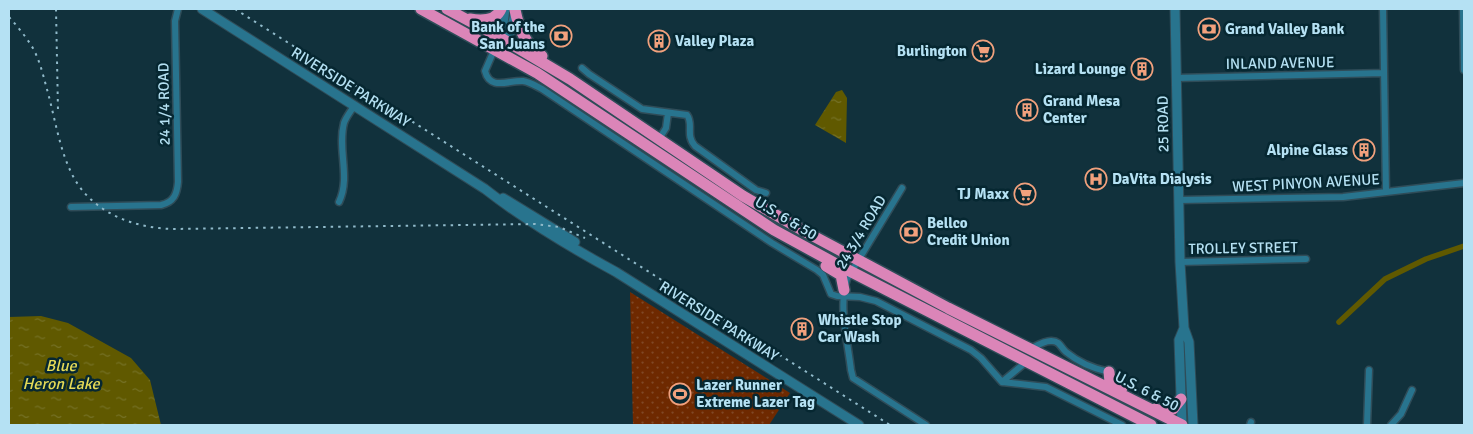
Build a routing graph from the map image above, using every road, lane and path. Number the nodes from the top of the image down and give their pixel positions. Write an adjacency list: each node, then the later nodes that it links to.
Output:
1 (178, 9): 27 (street, 24 1/4 ROAD)
2 (202, 9): 18 (main road, RIVERSIDE PARKWAY)
3 (421, 9): 11 (highway, U.S. 6 & 50)
4 (448, 9): 9 (highway, U.S. 6 & 50)
5 (509, 9): 9 (highway); 10 (main road); 15 (highway)
6 (1175, 9): 16 (main road, 25 ROAD)
7 (1383, 9): 14 (street)
8 (1463, 9): 13 (street)
9 (465, 18): 10 (highway, U.S. 6 & 50)
10 (501, 38): 11 (main road); 15 (highway, U.S. 6 & 50)
11 (495, 48): 17 (highway, U.S. 6 & 50); 33 (street)
12 (582, 68): 19 (street)
13 (1464, 70)
14 (1384, 73): 16 (street, INLAND AVENUE); 23 (street)
15 (570, 78): 20 (highway, U.S. 6 & 50)
16 (1176, 78): 25 (main road, 25 ROAD)
17 (575, 97): 20 (highway); 28 (highway, U.S. 6 & 50)
18 (354, 106): 26 (street); 45 (main road, RIVERSIDE PARKWAY)
19 (668, 113): 20 (street); 24 (street)
20 (658, 139): 29 (highway, U.S. 6 & 50)
21 (1464, 183): 23 (street, WEST PINYON AVENUE)
22 (902, 188): 29 (street, 24 3/4 ROAD)
23 (1386, 192): 25 (street, WEST PINYON AVENUE)
24 (766, 193)
25 (1179, 200): 31 (main road, 25 ROAD)
26 (339, 202)
27 (71, 207)
28 (757, 219): 29 (highway); 32 (highway, U.S. 6 & 50); 33 (highway)
29 (858, 258): 32 (street, 24 3/4 ROAD); 36 (highway, U.S. 6 & 50)
30 (1306, 259): 31 (street, TROLLEY STREET)
31 (1180, 262): 35 (main road, 25 ROAD)
32 (851, 271): 33 (street, 24 3/4 ROAD); 34 (highway, U.S. 6 & 50)
33 (843, 293): 40 (street); 46 (street, 24 3/4 ROAD)
34 (934, 314): 36 (highway); 37 (highway, U.S. 6 & 50)
35 (1184, 328): 43 (main road, 25 ROAD); 50 (main road, 25 ROAD)
36 (1030, 349): 39 (street); 41 (highway, U.S. 6 & 50)
37 (1026, 362): 40 (street); 41 (highway); 48 (highway, U.S. 6 & 50)
38 (1369, 370): 51 (street)
39 (1109, 372): 44 (highway)
40 (1002, 382): 47 (street)
41 (1105, 387): 44 (highway, U.S. 6 & 50)
42 (1412, 390): 52 (street)
43 (1181, 399): 44 (highway); 49 (main road, 25 ROAD)
44 (1143, 406): 49 (highway, U.S. 6 & 50)
45 (859, 425)
46 (926, 425)
47 (1122, 425)
48 (1151, 425)
49 (1182, 425)
50 (1192, 425)
51 (1367, 425)
52 (1391, 425)

